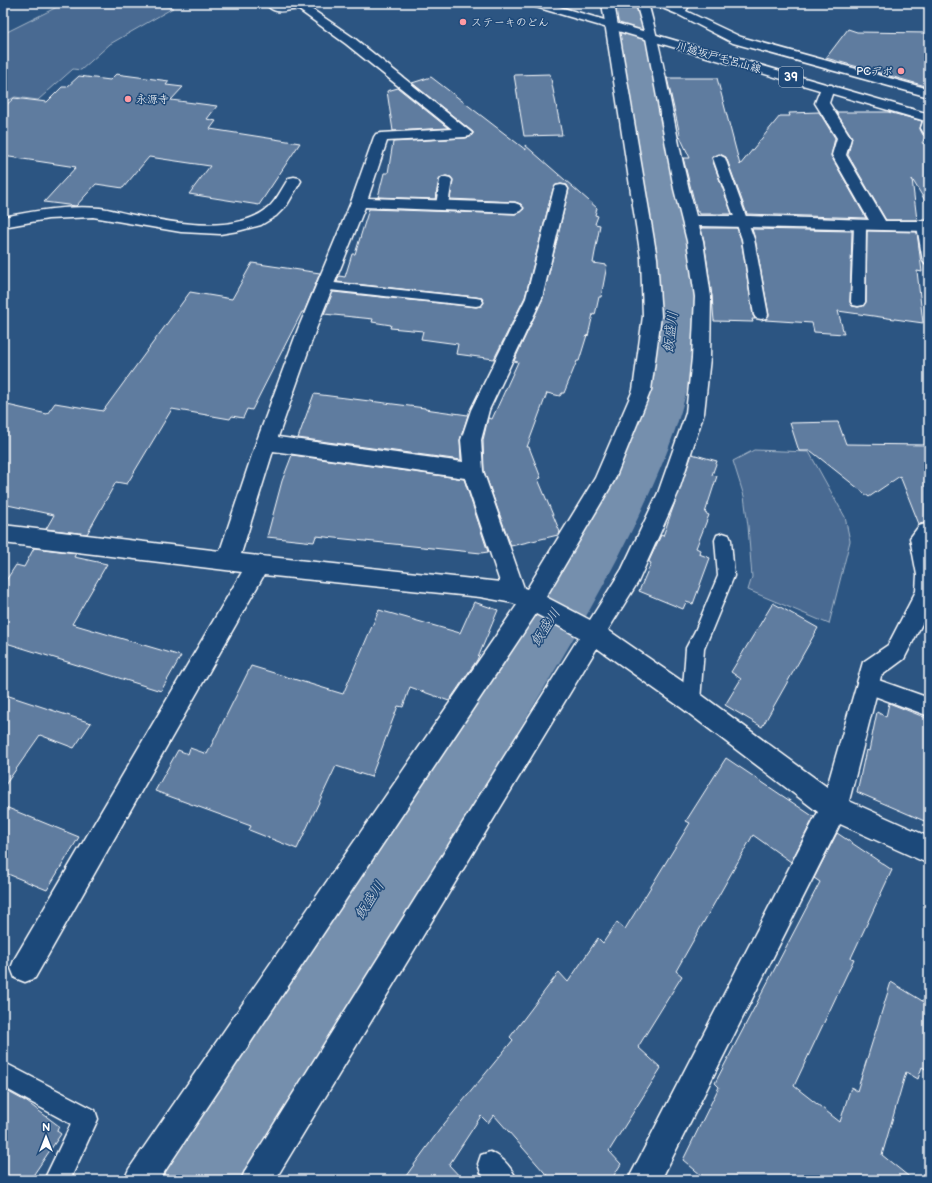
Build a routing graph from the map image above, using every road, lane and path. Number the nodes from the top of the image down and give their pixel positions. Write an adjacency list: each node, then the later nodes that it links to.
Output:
1 (271, 3): 18 (street)
2 (533, 3): 7 (street, 川越坂戸毛呂山線 / 39)
3 (608, 3): 7 (street)
4 (642, 3): 8 (street)
5 (659, 3): 6 (street)
6 (684, 7): 10 (street)
7 (610, 25): 8 (street, 川越坂戸毛呂山線 / 39); 39 (street)
8 (652, 38): 9 (street, 川越坂戸毛呂山線 / 39); 22 (street)
9 (827, 88): 11 (street, 川越坂戸毛呂山線 / 39); 25 (street)
10 (929, 93)
11 (929, 118)
12 (929, 122): 13 (street)
13 (929, 130)
14 (719, 158): 21 (lane)
15 (294, 180): 23 (street)
16 (446, 180): 19 (lane)
17 (560, 189): 33 (street)
18 (359, 202): 19 (street); 28 (street)
19 (442, 205): 20 (street)
20 (515, 208)
21 (741, 220): 22 (street); 24 (street); 31 (lane)
22 (690, 221): 40 (street)
23 (3, 222)
24 (860, 226): 25 (street); 30 (lane)
25 (880, 226): 26 (street)
26 (926, 226): 27 (lane)
27 (929, 261)
28 (325, 286): 29 (lane); 32 (street)
29 (476, 302)
30 (858, 302)
31 (761, 315)
32 (266, 443): 33 (street); 37 (street)
33 (473, 471): 39 (street)
34 (929, 532): 41 (street)
35 (3, 534): 37 (street)
36 (723, 540): 42 (lane)
37 (228, 561): 38 (street)
38 (258, 565): 39 (street); 46 (street)
39 (523, 598): 40 (street); 50 (street)
40 (594, 633): 42 (street); 51 (street)
41 (867, 685): 43 (lane); 44 (street)
42 (691, 701): 44 (street)
43 (929, 707)
44 (834, 808): 45 (street); 48 (street)
45 (929, 851)
46 (25, 968)
47 (3, 1074): 49 (lane)
48 (649, 1177)
49 (57, 1180)
50 (140, 1180)
51 (257, 1180)

